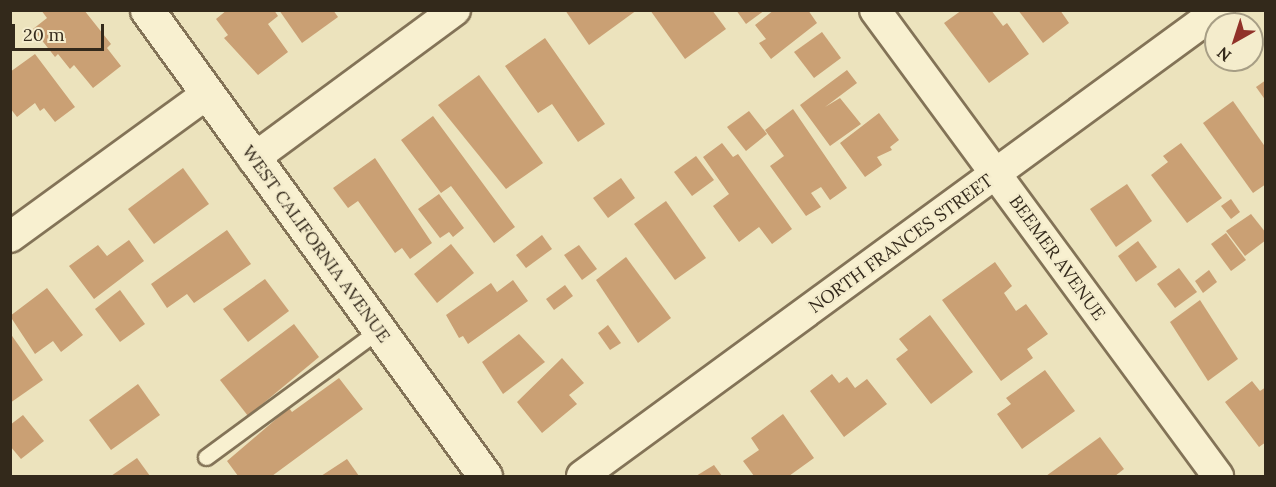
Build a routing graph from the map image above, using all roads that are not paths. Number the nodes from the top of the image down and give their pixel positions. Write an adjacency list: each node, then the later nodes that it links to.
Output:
1 (147, 10): 5 (street, WEST CALIFORNIA AVENUE)
2 (455, 10): 6 (street)
3 (875, 10): 7 (street, BEEMER AVENUE)
4 (1219, 10): 7 (street, NORTH FRANCES STREET)
5 (207, 94): 6 (street, WEST CALIFORNIA AVENUE); 8 (street)
6 (252, 159): 9 (street, WEST CALIFORNIA AVENUE)
7 (995, 175): 12 (street, NORTH FRANCES STREET); 13 (street, BEEMER AVENUE)
8 (10, 237)
9 (379, 330): 10 (lane); 11 (street, WEST CALIFORNIA AVENUE)
10 (206, 457)
11 (485, 477)
12 (582, 477)
13 (1218, 477)

